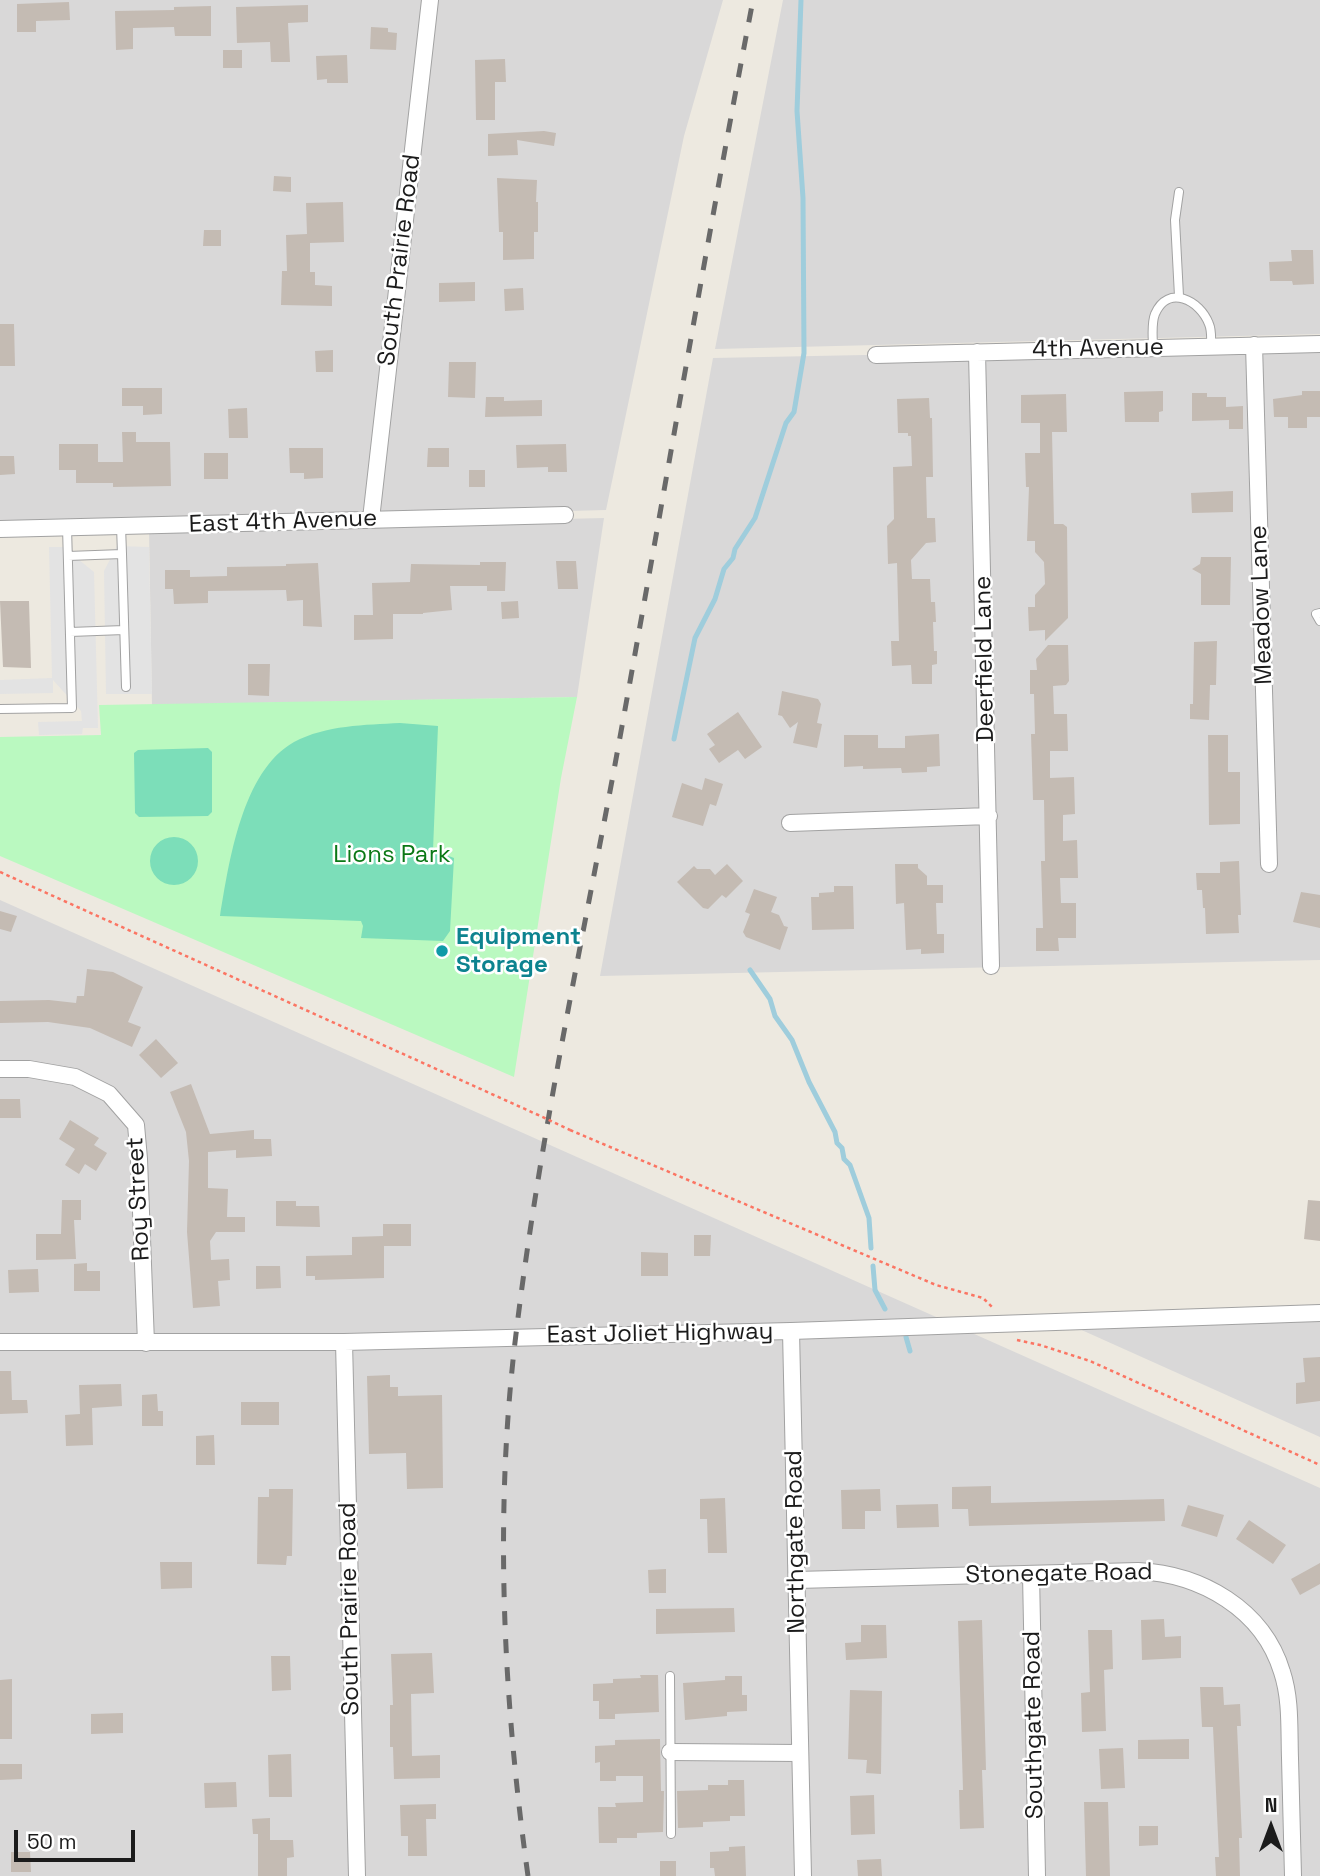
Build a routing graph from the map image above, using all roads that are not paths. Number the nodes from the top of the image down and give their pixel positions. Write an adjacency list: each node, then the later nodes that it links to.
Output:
1 (430, 0): 11 (street, South Prairie Road)
2 (1179, 192): 3 (lane)
3 (1179, 296): 6 (lane); 7 (lane)
4 (1320, 344): 5 (street, 4th Avenue)
5 (1254, 345): 6 (street, 4th Avenue); 25 (street, Meadow Lane)
6 (1211, 346): 7 (street, 4th Avenue)
7 (1153, 348): 8 (street, 4th Avenue)
8 (977, 352): 9 (street, 4th Avenue); 23 (street, Deerfield Lane)
9 (876, 355)
10 (565, 515): 11 (street, East 4th Avenue)
11 (371, 519): 12 (street, East 4th Avenue)
12 (121, 526): 13 (street, East 4th Avenue); 15 (lane)
13 (67, 527): 14 (street, East 4th Avenue); 16 (lane)
14 (0, 529)
15 (122, 554): 16 (lane); 19 (lane)
16 (68, 556): 20 (lane)
17 (1320, 613): 18 (lane)
18 (1320, 621)
19 (124, 631): 20 (lane); 21 (lane)
20 (70, 632): 22 (lane)
21 (126, 687)
22 (0, 709)
23 (989, 816): 24 (street); 26 (street, Deerfield Lane)
24 (790, 823)
25 (1269, 864)
26 (991, 966)
27 (0, 1069): 32 (street, Roy Street)
28 (1320, 1313): 29 (street, East Joliet Highway)
29 (791, 1331): 31 (street, East Joliet Highway); 34 (street, Northgate Road)
30 (0, 1342): 32 (street, East Joliet Highway)
31 (344, 1342): 32 (street, East Joliet Highway); 39 (street, South Prairie Road)
32 (146, 1343)
33 (1031, 1574): 34 (street, Stonegate Road); 41 (street, Southgate Road); 42 (street, Stonegate Road)
34 (797, 1580): 37 (street, Northgate Road)
35 (670, 1676): 36 (lane)
36 (670, 1752): 37 (street); 38 (lane)
37 (799, 1753): 40 (street, Northgate Road)
38 (671, 1834)
39 (356, 1876)
40 (803, 1876)
41 (1037, 1876)
42 (1293, 1876)

